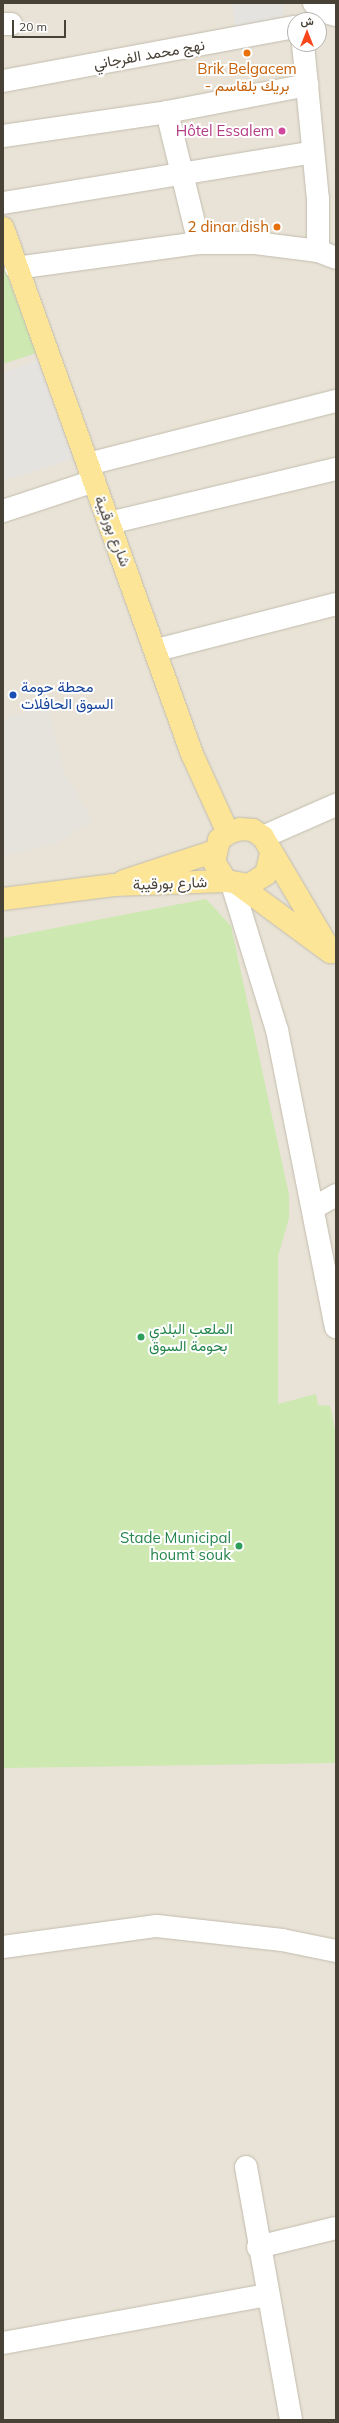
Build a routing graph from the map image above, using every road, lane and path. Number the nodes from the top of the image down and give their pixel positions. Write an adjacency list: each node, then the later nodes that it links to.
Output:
1 (287, 28): 3 (street, نهج محمد الفرجاني)
2 (304, 52): 4 (street)
3 (3, 81)
4 (307, 85): 5 (street); 7 (street)
5 (167, 112): 6 (street); 8 (street)
6 (3, 136)
7 (313, 152): 8 (street); 12 (street)
8 (182, 176): 9 (street); 11 (street)
9 (3, 203)
10 (3, 228): 13 (main road, شارع بورقيبة)
11 (198, 242): 12 (street); 13 (street)
12 (327, 255)
13 (16, 268): 16 (main road, شارع بورقيبة)
14 (336, 401): 16 (street)
15 (336, 469): 18 (street)
16 (91, 473): 17 (street); 18 (main road, شارع بورقيبة)
17 (3, 511)
18 (109, 523): 20 (main road, شارع بورقيبة)
19 (336, 604): 20 (street)
20 (157, 650): 22 (main road, شارع بورقيبة)
21 (336, 805): 23 (street)
22 (228, 833): 23 (main road); 24 (main road)
23 (267, 846): 25 (main road); 28 (main road)
24 (215, 851): 25 (main road); 26 (main road, شارع بورقيبة)
25 (232, 883): 26 (main road, شارع بورقيبة); 28 (main road); 30 (street)
26 (114, 885): 27 (main road, شارع بورقيبة)
27 (3, 899)
28 (334, 954)
29 (336, 1195): 30 (street)
30 (313, 1208): 31 (street)
31 (336, 1327)
32 (3, 1948): 33 (street)
33 (336, 1951)
34 (246, 2167): 36 (street)
35 (336, 2228): 36 (street)
36 (258, 2247): 37 (street)
37 (267, 2295): 38 (street); 39 (street)
38 (3, 2343)
39 (291, 2420)

